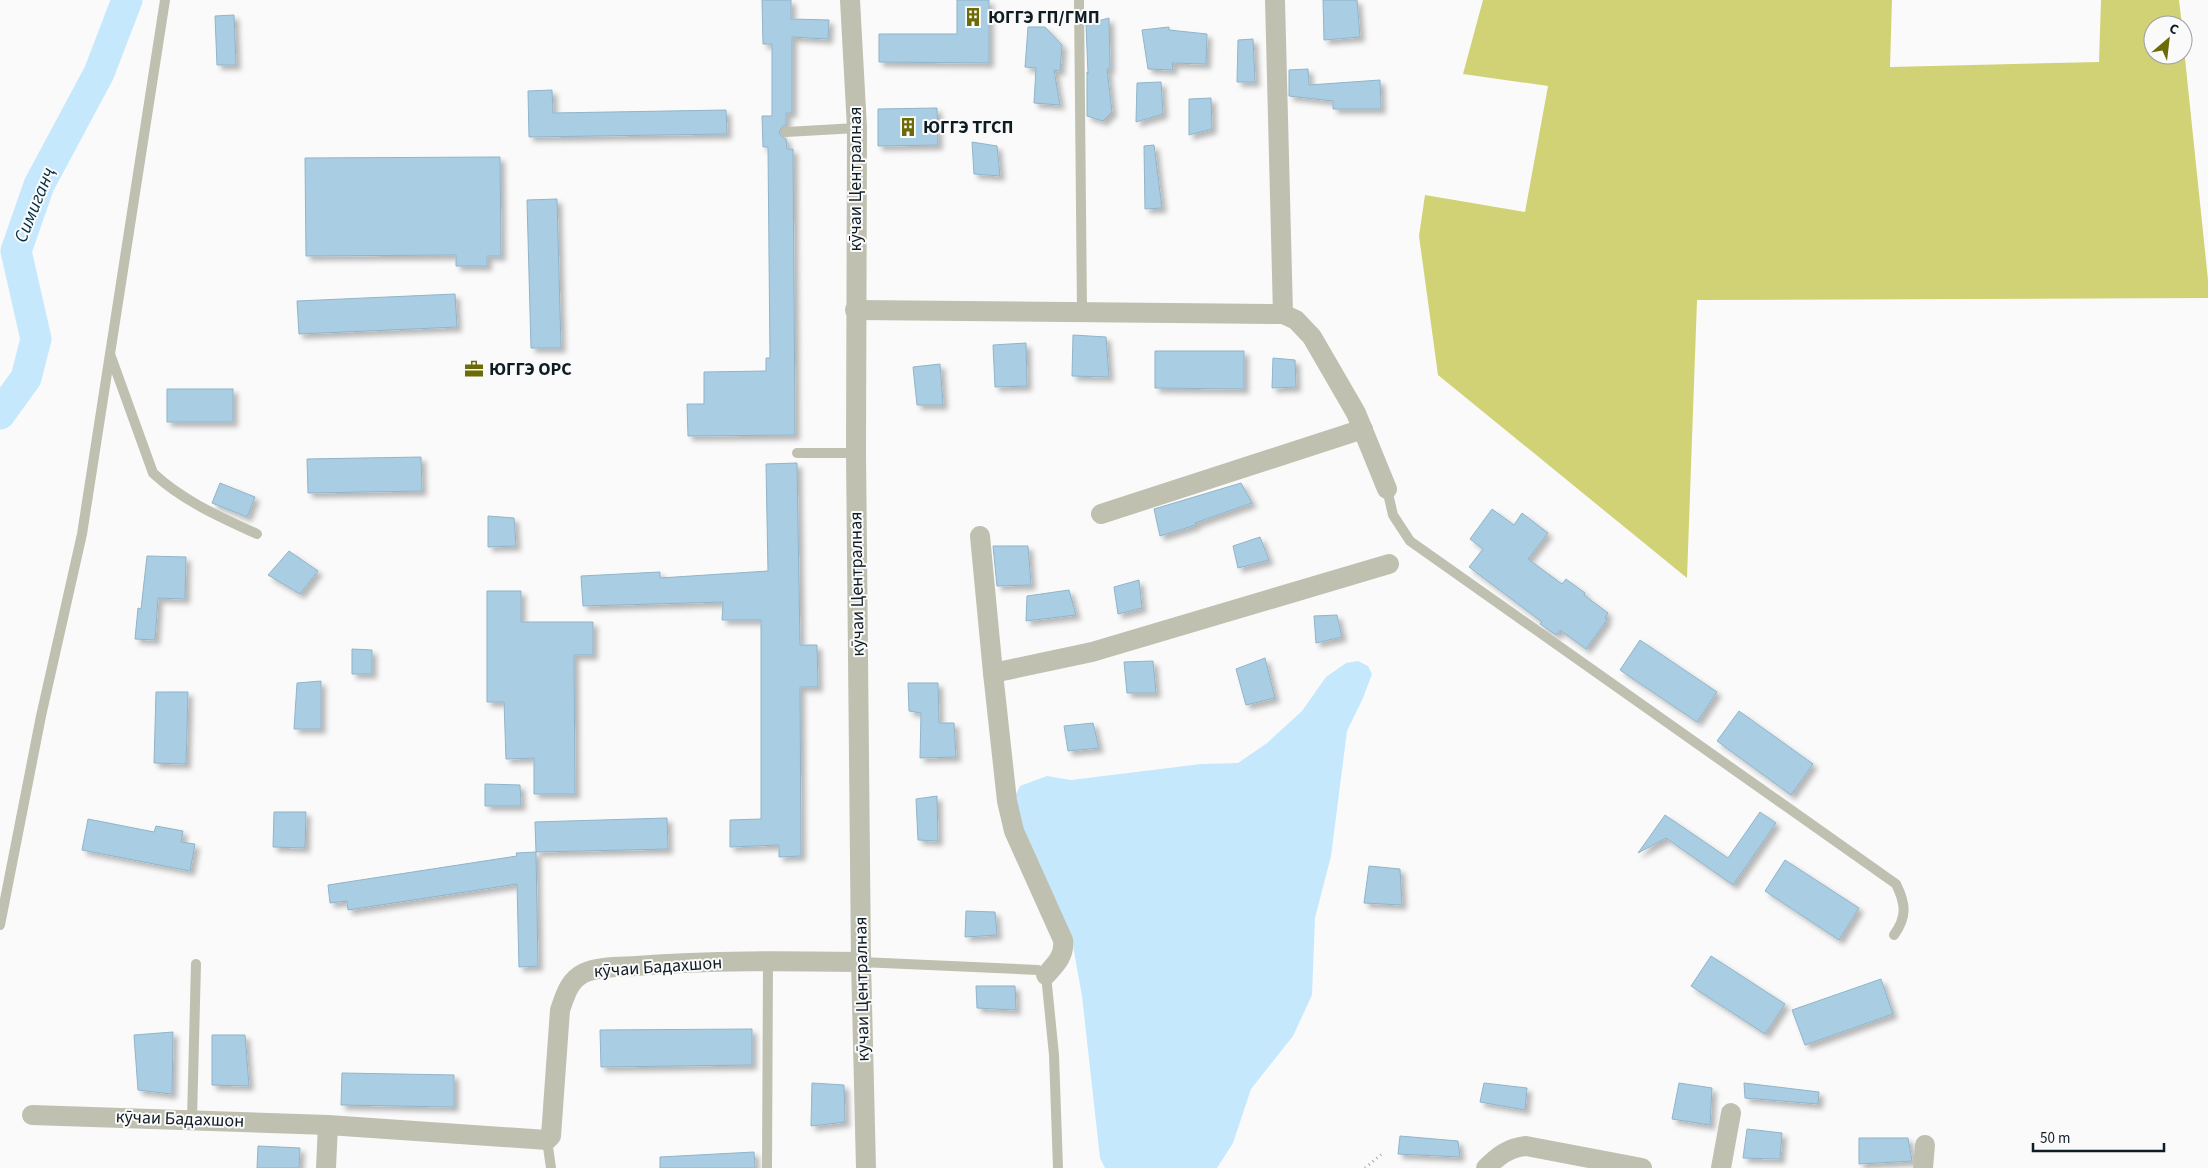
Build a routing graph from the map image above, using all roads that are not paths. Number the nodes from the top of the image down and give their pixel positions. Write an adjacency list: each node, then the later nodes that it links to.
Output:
1 (166, 0): 10 (lane)
2 (850, 0): 5 (street, кӯчаи Централная)
3 (1079, 0): 8 (lane)
4 (1275, 0): 9 (street)
5 (856, 128): 6 (lane); 7 (street, кӯчаи Централная)
6 (786, 132)
7 (855, 310): 8 (street); 13 (street, кӯчаи Централная)
8 (1082, 314): 9 (street)
9 (1283, 314): 11 (street)
10 (110, 353): 16 (lane); 20 (lane)
11 (1363, 429): 14 (street); 15 (street)
12 (797, 452): 13 (lane)
13 (856, 453): 23 (street, кӯчаи Централная)
14 (1387, 490): 21 (lane)
15 (1101, 514)
16 (257, 534)
17 (980, 536): 19 (street)
18 (1389, 564): 19 (street)
19 (993, 673): 25 (street)
20 (0, 925)
21 (1894, 935)
22 (768, 961): 23 (street, кӯчаи Бадахшон); 30 (street, кӯчаи Бадахшон); 34 (lane)
23 (860, 962): 25 (lane); 35 (street, кӯчаи Централная)
24 (196, 964): 28 (lane)
25 (1046, 976): 36 (lane)
26 (1731, 1112): 39 (street)
27 (32, 1115): 28 (street, кӯчаи Бадахшон)
28 (192, 1119): 29 (street, кӯчаи Бадахшон)
29 (328, 1125): 30 (street, кӯчаи Бадахшон); 32 (street)
30 (547, 1140): 33 (lane)
31 (1925, 1145): 40 (street)
32 (326, 1168)
33 (551, 1168)
34 (767, 1168)
35 (866, 1168)
36 (1058, 1168)
37 (1486, 1168): 38 (street)
38 (1642, 1168)
39 (1721, 1168)
40 (1923, 1168)

